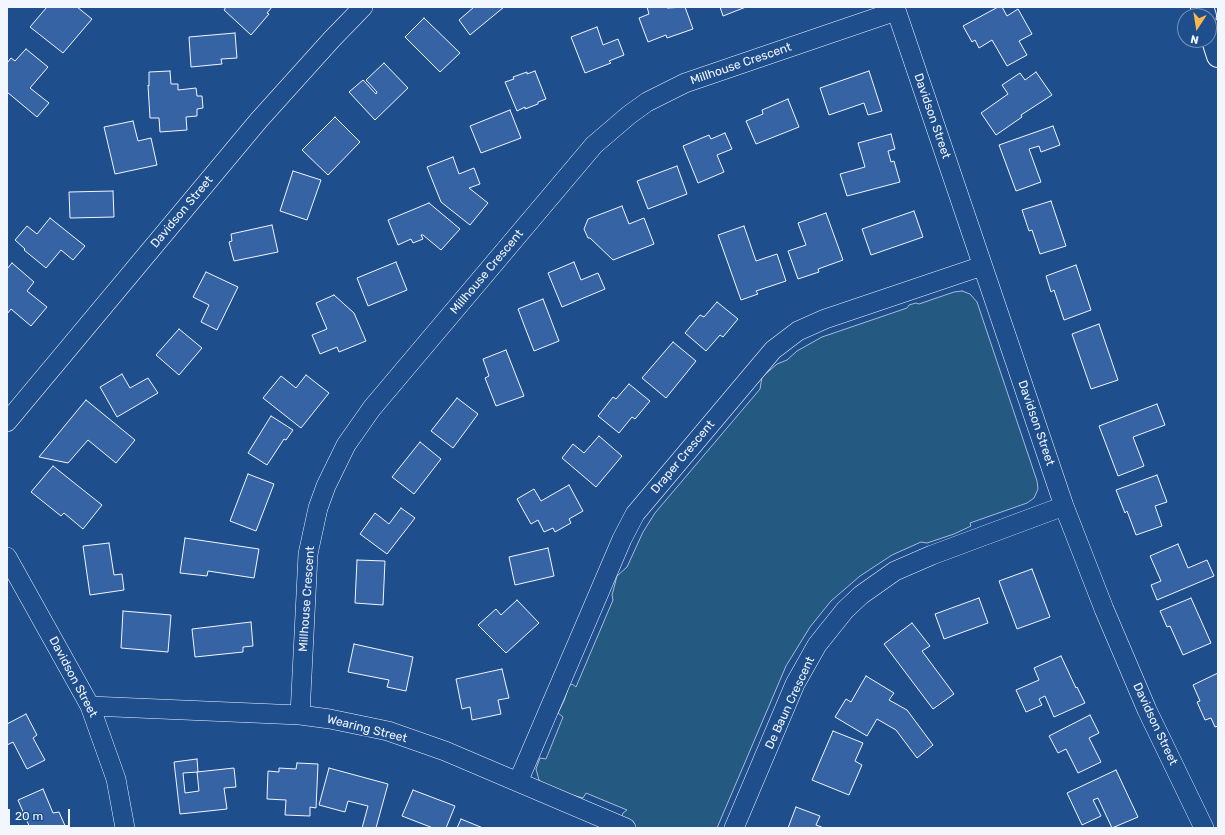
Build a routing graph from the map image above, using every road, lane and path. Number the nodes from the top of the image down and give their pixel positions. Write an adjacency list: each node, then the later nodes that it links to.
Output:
1 (364, 7): 4 (street, Davidson Street)
2 (896, 9): 3 (street, Davidson Street); 8 (street, Millhouse Crescent)
3 (982, 266): 5 (street, Davidson Street); 9 (street, Draper Crescent)
4 (7, 422)
5 (1064, 506): 12 (street, De Baun Crescent); 13 (street, Davidson Street)
6 (7, 557): 7 (street, Davidson Street)
7 (90, 706): 8 (street, Wearing Street); 10 (street, Davidson Street)
8 (300, 715): 9 (street, Wearing Street)
9 (518, 782): 11 (street, Wearing Street)
10 (125, 828)
11 (626, 828)
12 (734, 828)
13 (1204, 828)

